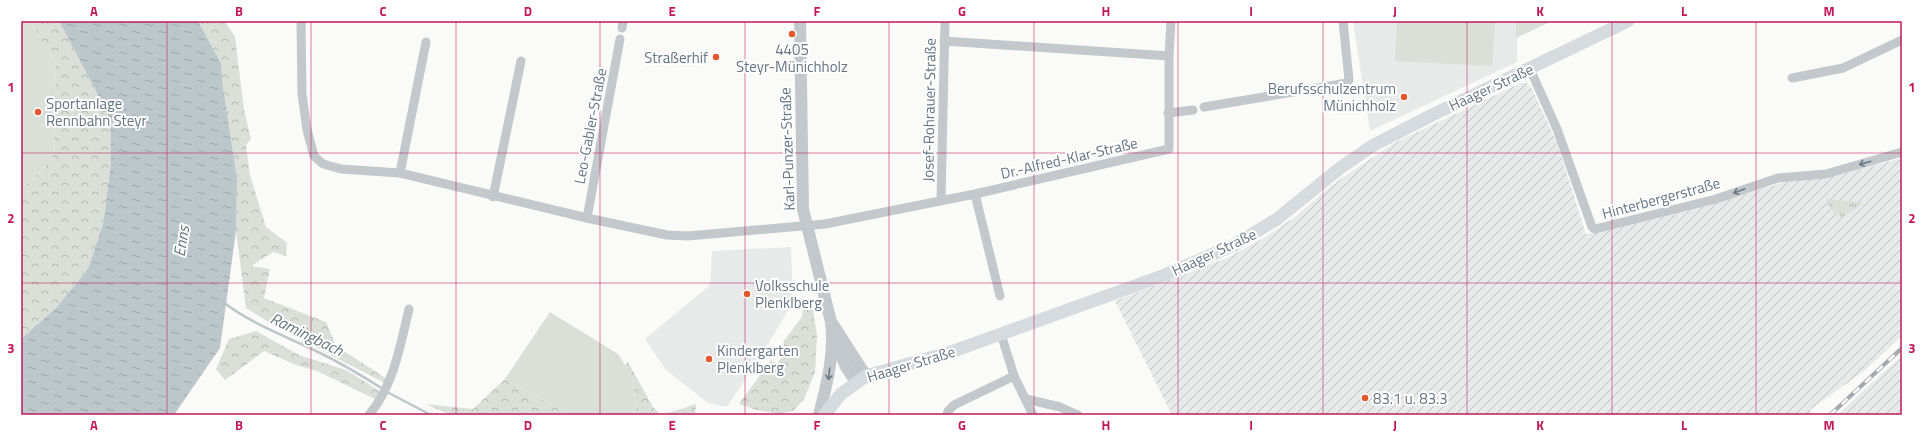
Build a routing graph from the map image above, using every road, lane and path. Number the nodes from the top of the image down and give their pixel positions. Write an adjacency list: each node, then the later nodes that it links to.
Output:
1 (301, 21): 19 (street)
2 (800, 21): 24 (street, Karl-Punzer-Straße)
3 (944, 21): 8 (street, Josef-Rohrauer-Straße)
4 (1171, 21): 11 (street)
5 (1343, 21): 15 (street)
6 (1628, 21): 13 (main road, Haager Straße)
7 (620, 39): 23 (street, Leo-Gabler-Straße)
8 (944, 40): 11 (street); 22 (street, Josef-Rohrauer-Straße)
9 (1902, 40): 14 (street)
10 (426, 42): 19 (street)
11 (1169, 56): 17 (street)
12 (521, 61): 21 (street)
13 (1530, 69): 18 (street, Hinterbergerstraße, one-way to 13); 28 (main road, Haager Straße)
14 (1792, 78)
15 (1204, 107)
16 (1192, 110): 17 (street)
17 (1168, 113): 20 (street, Dr.-Alfred-Klar-Straße)
18 (1902, 152)
19 (400, 173): 21 (street)
20 (975, 194): 22 (street, Dr.-Alfred-Klar-Straße); 25 (street)
21 (493, 196): 23 (street)
22 (941, 200): 24 (street, Dr.-Alfred-Klar-Straße)
23 (587, 218): 24 (street)
24 (807, 226): 27 (street, Karl-Punzer-Straße)
25 (1000, 296)
26 (410, 309): 33 (street)
27 (831, 322): 29 (street, Karl-Punzer-Straße); 31 (street, Karl-Punzer-Straße)
28 (1001, 334): 30 (street); 31 (main road, Haager Straße)
29 (833, 336): 31 (street, Karl-Punzer-Straße); 34 (street, Karl-Punzer-Straße, one-way to 34)
30 (1014, 376): 32 (street); 36 (street)
31 (861, 379): 35 (main road, Haager Straße)
32 (1026, 399): 37 (street); 38 (street)
33 (369, 415)
34 (819, 415)
35 (824, 415)
36 (947, 415)
37 (1033, 415)
38 (1078, 415)

